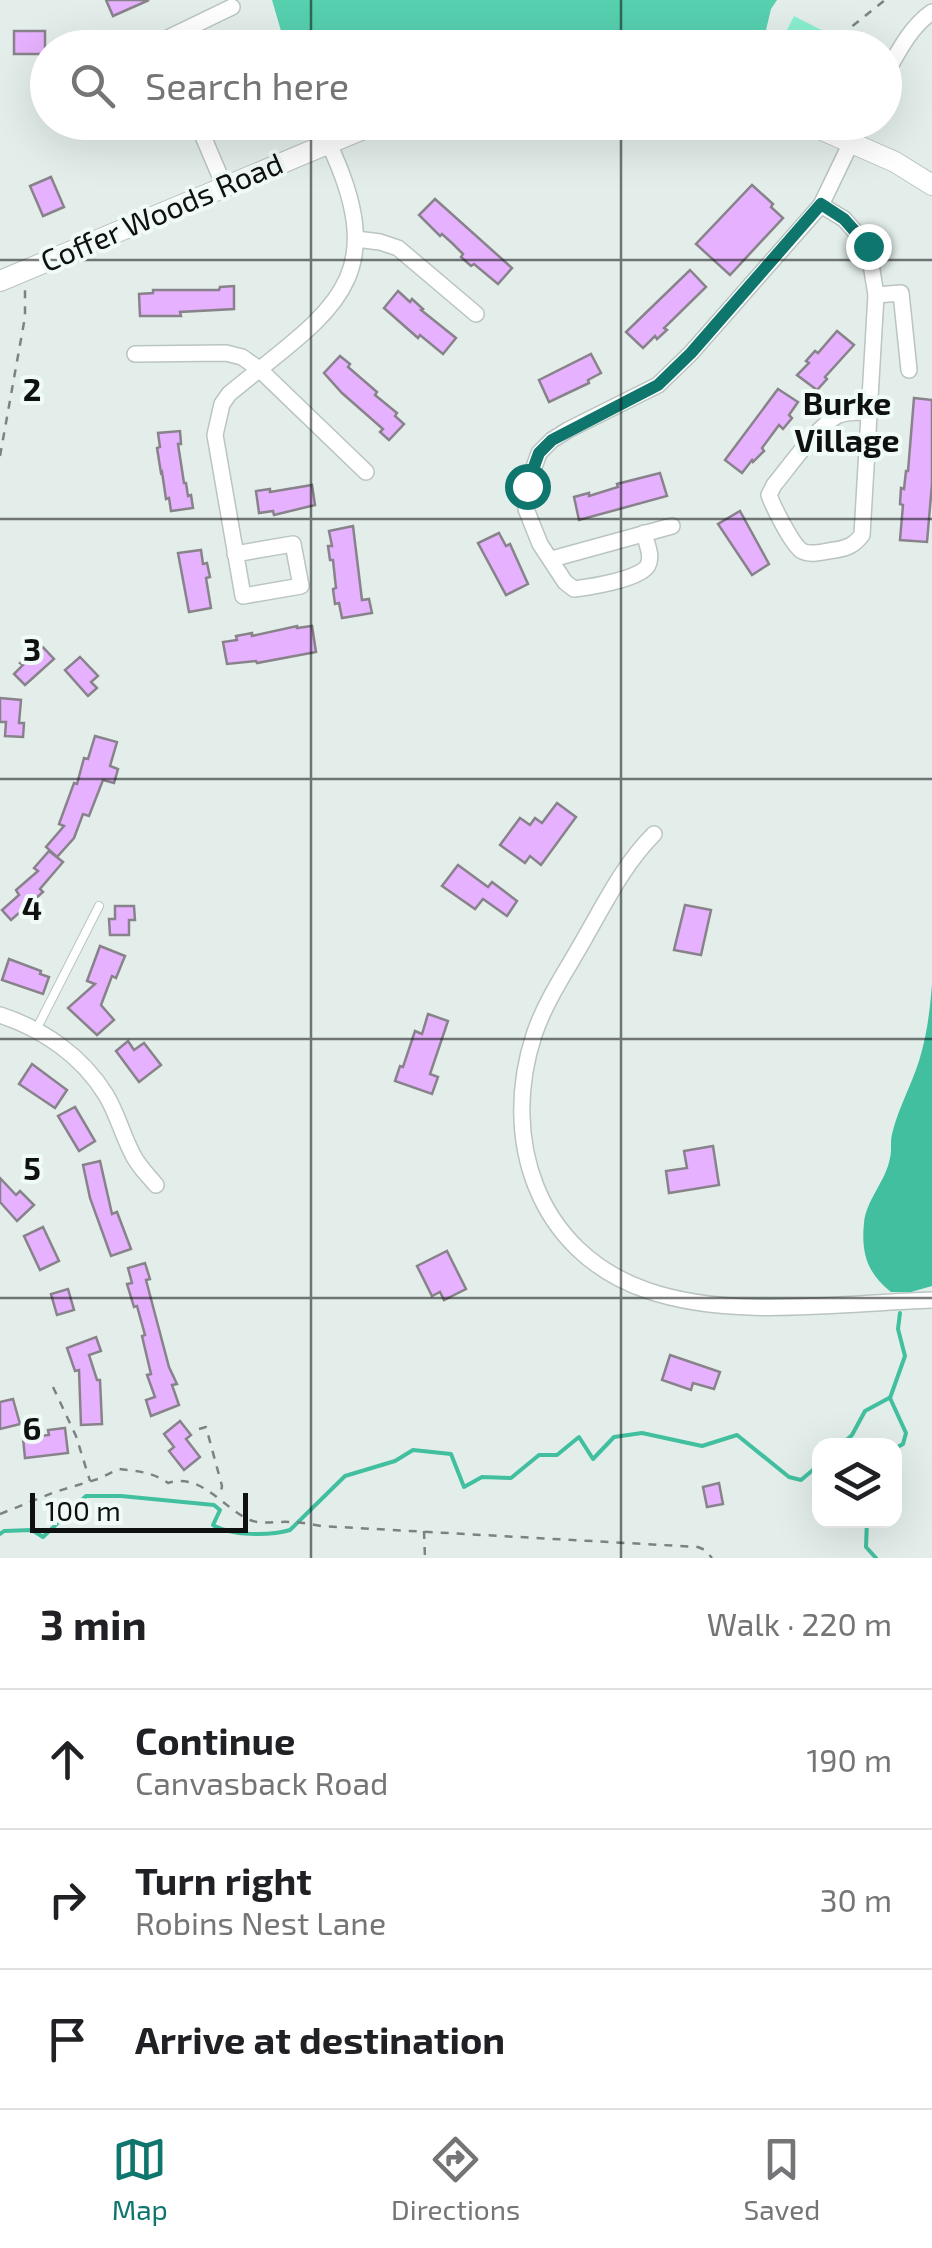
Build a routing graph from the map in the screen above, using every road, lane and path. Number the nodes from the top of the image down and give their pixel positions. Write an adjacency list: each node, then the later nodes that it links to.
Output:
1 (885, 0): 5 (path)
2 (232, 7): 4 (street)
3 (932, 12): 6 (street)
4 (187, 30)
5 (848, 30)
6 (902, 46)
7 (204, 140): 13 (street)
8 (338, 140): 11 (street, Coffer Woods Road)
9 (845, 140): 10 (street)
10 (850, 142): 12 (street); 14 (street)
11 (329, 144): 13 (street, Coffer Woods Road); 15 (street)
12 (932, 185)
13 (224, 188): 16 (street, Coffer Woods Road)
14 (821, 204): 17 (street); 28 (street)
15 (356, 239): 18 (street); 20 (street)
16 (7, 273): 23 (path)
17 (876, 294): 21 (street); 22 (street)
18 (476, 314)
19 (135, 354): 20 (street)
20 (259, 369): 24 (street); 27 (street)
21 (909, 370)
22 (870, 412): 22 (street)
23 (0, 456)
24 (366, 472)
25 (672, 526): 26 (street)
26 (644, 533): 28 (street); 28 (street)
27 (235, 554): 27 (street)
28 (552, 559)
29 (654, 834): 34 (street)
30 (98, 906): 32 (lane)
31 (0, 1014): 32 (street)
32 (36, 1030): 33 (street)
33 (156, 1185)
34 (932, 1300)
35 (53, 1387): 37 (path)
36 (199, 1429): 38 (path)
37 (90, 1482): 38 (path); 39 (path)
38 (219, 1498): 40 (path)
39 (0, 1514)
40 (424, 1531): 41 (path); 42 (path)
41 (425, 1558)
42 (712, 1558)

